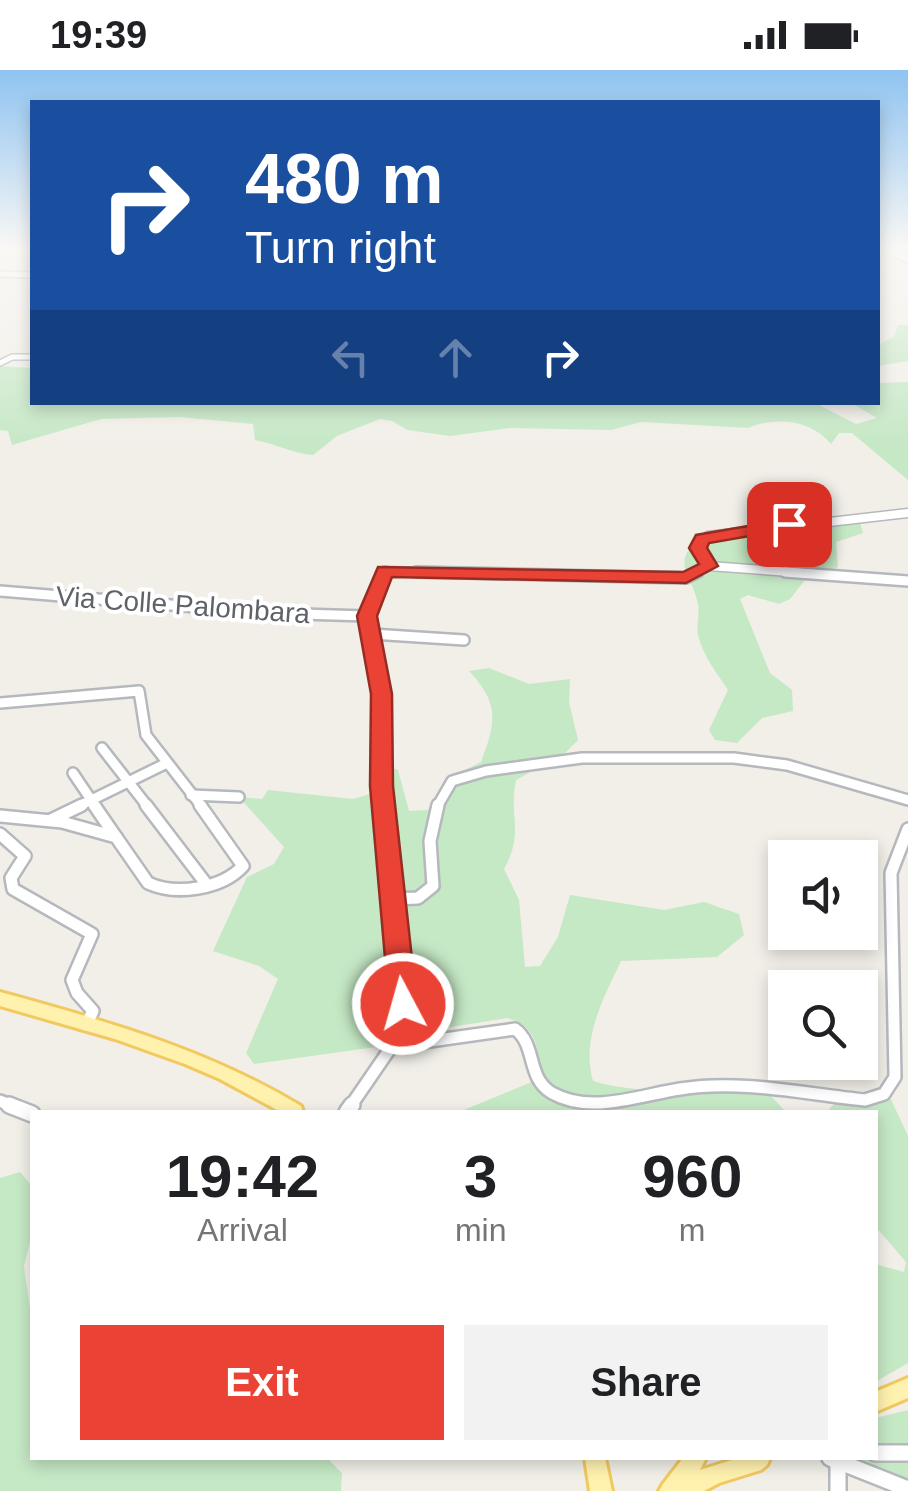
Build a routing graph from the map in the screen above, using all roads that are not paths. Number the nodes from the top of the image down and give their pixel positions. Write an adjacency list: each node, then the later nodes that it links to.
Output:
1 (30, 357): 2 (street)
2 (0, 364)
3 (908, 513): 4 (street)
4 (710, 566): 5 (street); 7 (street)
5 (908, 581)
6 (0, 591): 7 (street, Via Colle Palombara)
7 (367, 616): 8 (street)
8 (372, 634): 9 (street); 25 (street)
9 (464, 640)
10 (0, 703): 12 (street)
11 (102, 748): 14 (street)
12 (167, 763): 14 (street); 15 (street)
13 (73, 773): 17 (street)
14 (129, 782): 17 (street); 24 (street)
15 (191, 795): 16 (street); 24 (street)
16 (240, 797)
17 (92, 800): 20 (street); 23 (street)
18 (908, 800): 25 (street)
19 (0, 816): 20 (street)
20 (51, 821): 23 (street)
21 (908, 829): 28 (street)
22 (0, 834): 27 (street)
23 (116, 837): 24 (street)
24 (207, 885)
25 (392, 900): 28 (street)
26 (0, 998): 27 (main road)
27 (86, 1025): 30 (main road)
28 (396, 1040): 31 (street)
29 (0, 1101): 32 (street)
30 (292, 1110)
31 (348, 1110)
32 (30, 1113)
33 (908, 1386): 34 (main road); 35 (main road)
34 (878, 1393)
35 (878, 1401)
36 (878, 1453): 37 (street)
37 (908, 1453)
38 (595, 1460): 45 (main road)
39 (694, 1460): 46 (main road)
40 (758, 1460): 43 (main road)
41 (834, 1460): 47 (street)
42 (836, 1460): 44 (street)
43 (694, 1489)
44 (908, 1489)
45 (602, 1491)
46 (670, 1491)
47 (838, 1491)

